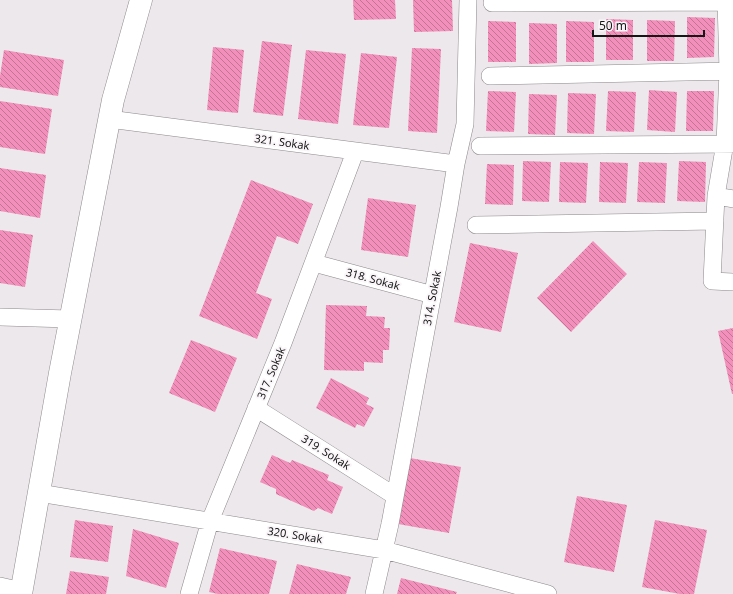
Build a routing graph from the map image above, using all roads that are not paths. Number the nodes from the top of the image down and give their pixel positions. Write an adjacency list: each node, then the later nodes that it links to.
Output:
1 (141, 0): 7 (street)
2 (468, 0): 11 (street, 314. Sokak)
3 (728, 1): 4 (street); 5 (street)
4 (492, 3)
5 (730, 71): 6 (street); 8 (street)
6 (490, 76)
7 (109, 119): 10 (street, 321. Sokak); 19 (street)
8 (729, 143): 9 (street); 12 (street)
9 (480, 146)
10 (355, 152): 11 (street, 321. Sokak); 15 (street, 317. Sokak)
11 (456, 164): 17 (street, 314. Sokak)
12 (725, 197): 13 (street)
13 (715, 221): 14 (street); 16 (street)
14 (476, 225)
15 (314, 263): 17 (street, 318. Sokak); 20 (street, 317. Sokak)
16 (733, 282)
17 (433, 295): 22 (street, 314. Sokak)
18 (0, 317): 19 (street)
19 (70, 318): 21 (street)
20 (256, 408): 22 (street, 319. Sokak); 23 (street, 317. Sokak)
21 (39, 493): 23 (street, 320. Sokak); 26 (street)
22 (395, 496): 24 (street, 314. Sokak)
23 (210, 521): 24 (street, 320. Sokak); 27 (street, 317. Sokak)
24 (384, 550): 28 (street, 314. Sokak); 29 (street, 320. Sokak)
25 (0, 586): 26 (street)
26 (22, 592)
27 (189, 594)
28 (374, 594)
29 (548, 594)

